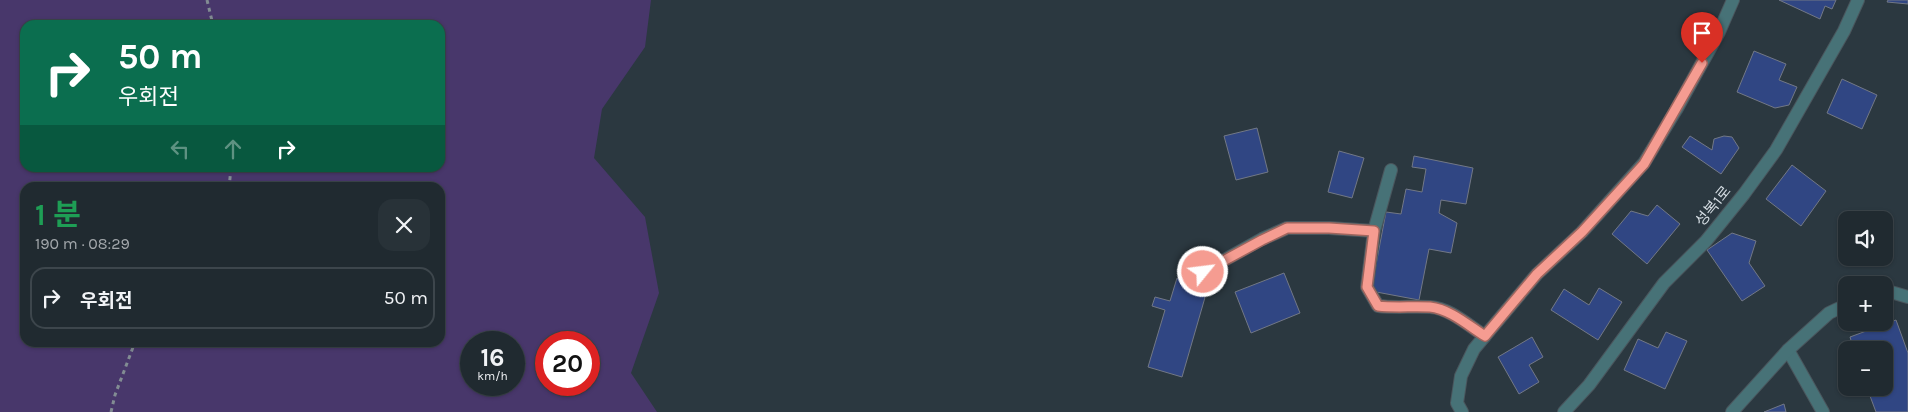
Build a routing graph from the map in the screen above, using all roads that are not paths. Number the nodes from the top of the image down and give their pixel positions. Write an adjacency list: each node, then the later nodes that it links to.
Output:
1 (1733, 0): 9 (street)
2 (1858, 0): 12 (street, 성복1로)
3 (1391, 170): 4 (street)
4 (1374, 231): 5 (street); 9 (street)
5 (1203, 272)
6 (1893, 293): 7 (street)
7 (1908, 297)
8 (1838, 308): 10 (street)
9 (1485, 336): 11 (street)
10 (1788, 350): 13 (street); 14 (street)
11 (1462, 412)
12 (1564, 412)
13 (1732, 412)
14 (1823, 412)

